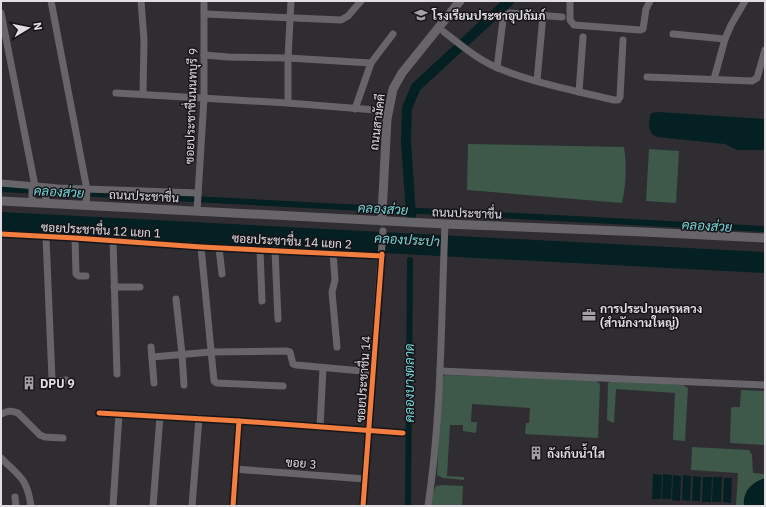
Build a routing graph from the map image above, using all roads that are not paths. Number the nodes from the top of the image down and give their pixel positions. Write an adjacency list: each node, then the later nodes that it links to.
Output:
1 (51, 1): 37 (street)
2 (141, 1): 31 (street)
3 (204, 1): 11 (street, ซอยประชาชื่นนนทบุรี 9)
4 (291, 1): 14 (street)
5 (361, 1): 14 (street)
6 (460, 1): 35 (main road, ถนนสามัคคี)
7 (570, 1): 8 (street)
8 (650, 1)
9 (745, 1): 19 (street)
10 (1, 13): 38 (street)
11 (204, 14): 14 (street); 22 (street, ซอยประชาชื่นนนทบุรี 9)
12 (543, 15): 13 (street); 25 (street); 28 (street)
13 (562, 16)
14 (290, 17): 23 (street)
15 (444, 32): 25 (street)
16 (393, 34): 24 (street)
17 (673, 34): 19 (street)
18 (583, 37): 29 (street)
19 (725, 39): 27 (street)
20 (623, 40): 29 (street)
21 (765, 50): 27 (street)
22 (204, 54): 23 (street); 32 (street, ซอยประชาชื่นนนทบุรี 9)
23 (288, 58): 24 (street); 33 (street)
24 (371, 63): 34 (street)
25 (497, 68): 28 (street)
26 (647, 76): 27 (street)
27 (714, 79)
28 (537, 81): 29 (street)
29 (579, 92)
30 (116, 93): 31 (street)
31 (144, 94): 32 (street)
32 (204, 98): 33 (street); 40 (street, ซอยประชาชื่นนนทบุรี 9)
33 (288, 103): 34 (street)
34 (355, 109): 35 (street)
35 (388, 111): 44 (main road, ถนนสามัคคี)
36 (1, 183): 38 (street)
37 (87, 189): 39 (street); 40 (street); 42 (street)
38 (33, 192): 39 (main road, ถนนประชาชื่น); 39 (street); 41 (main road, ถนนประชาชื่น)
39 (45, 194): 42 (main road, ถนนประชาชื่น)
40 (198, 194): 43 (street, ซอยประชาชื่นนนทบุรี 9)
41 (1, 201)
42 (86, 203): 43 (main road, ถนนประชาชื่น)
43 (197, 208): 44 (main road, ถนนประชาชื่น)
44 (382, 222): 45 (main road, ถนนประชาชื่น); 56 (street, ซอยประชาชื่น 14)
45 (445, 228): 49 (main road, ถนนประชาชื่น); 70 (street)
46 (1, 234): 47 (street, ซอยประชาชื่น 12 แยก 1)
47 (46, 237): 48 (street, ซอยประชาชื่น 12 แยก 1); 73 (street)
48 (75, 238): 50 (street, ซอยประชาชื่น 12 แยก 1); 58 (street)
49 (765, 238)
50 (113, 240): 51 (street, ซอยประชาชื่น 12 แยก 1); 59 (street)
51 (201, 247): 52 (street, ซอยประชาชื่น 14 แยก 2); 66 (street)
52 (220, 248): 53 (street, ซอยประชาชื่น 14 แยก 2); 57 (street)
53 (260, 250): 54 (street, ซอยประชาชื่น 14 แยก 2); 62 (street)
54 (275, 250): 55 (street, ซอยประชาชื่น 14 แยก 2); 63 (street)
55 (333, 253): 56 (street, ซอยประชาชื่น 14 แยก 2); 65 (street)
56 (382, 255): 71 (street, ซอยประชาชื่น 14)
57 (222, 274)
58 (86, 276)
59 (114, 287): 60 (street); 72 (street)
60 (140, 287)
61 (176, 299): 67 (street)
62 (262, 301)
63 (278, 319)
64 (151, 347): 68 (street)
65 (337, 347)
66 (211, 352): 67 (street); 69 (street); 77 (street)
67 (182, 354): 68 (street); 75 (street)
68 (152, 357): 74 (street)
69 (323, 368): 71 (street); 84 (street)
70 (440, 371): 76 (street); 99 (street)
71 (373, 372): 85 (street, ซอยประชาชื่น 14)
72 (117, 374)
73 (66, 380)
74 (154, 383)
75 (184, 385)
76 (765, 385)
77 (283, 386)
78 (99, 413): 80 (street)
79 (1, 414): 87 (street)
80 (119, 414): 81 (street); 94 (street)
81 (160, 416): 82 (street); 95 (street)
82 (199, 418): 83 (street); 96 (street)
83 (239, 421): 84 (street); 89 (street)
84 (320, 426): 85 (street)
85 (369, 430): 86 (street); 90 (street, ซอยประชาชื่น 14)
86 (403, 433)
87 (63, 438)
88 (1, 458): 93 (street)
89 (236, 468): 90 (street, ขอย 3); 97 (street)
90 (365, 480): 98 (street, ซอยประชาชื่น 14)
91 (15, 497): 92 (street)
92 (16, 506)
93 (31, 506)
94 (113, 506)
95 (154, 506)
96 (192, 506)
97 (233, 506)
98 (363, 506)
99 (428, 506)

